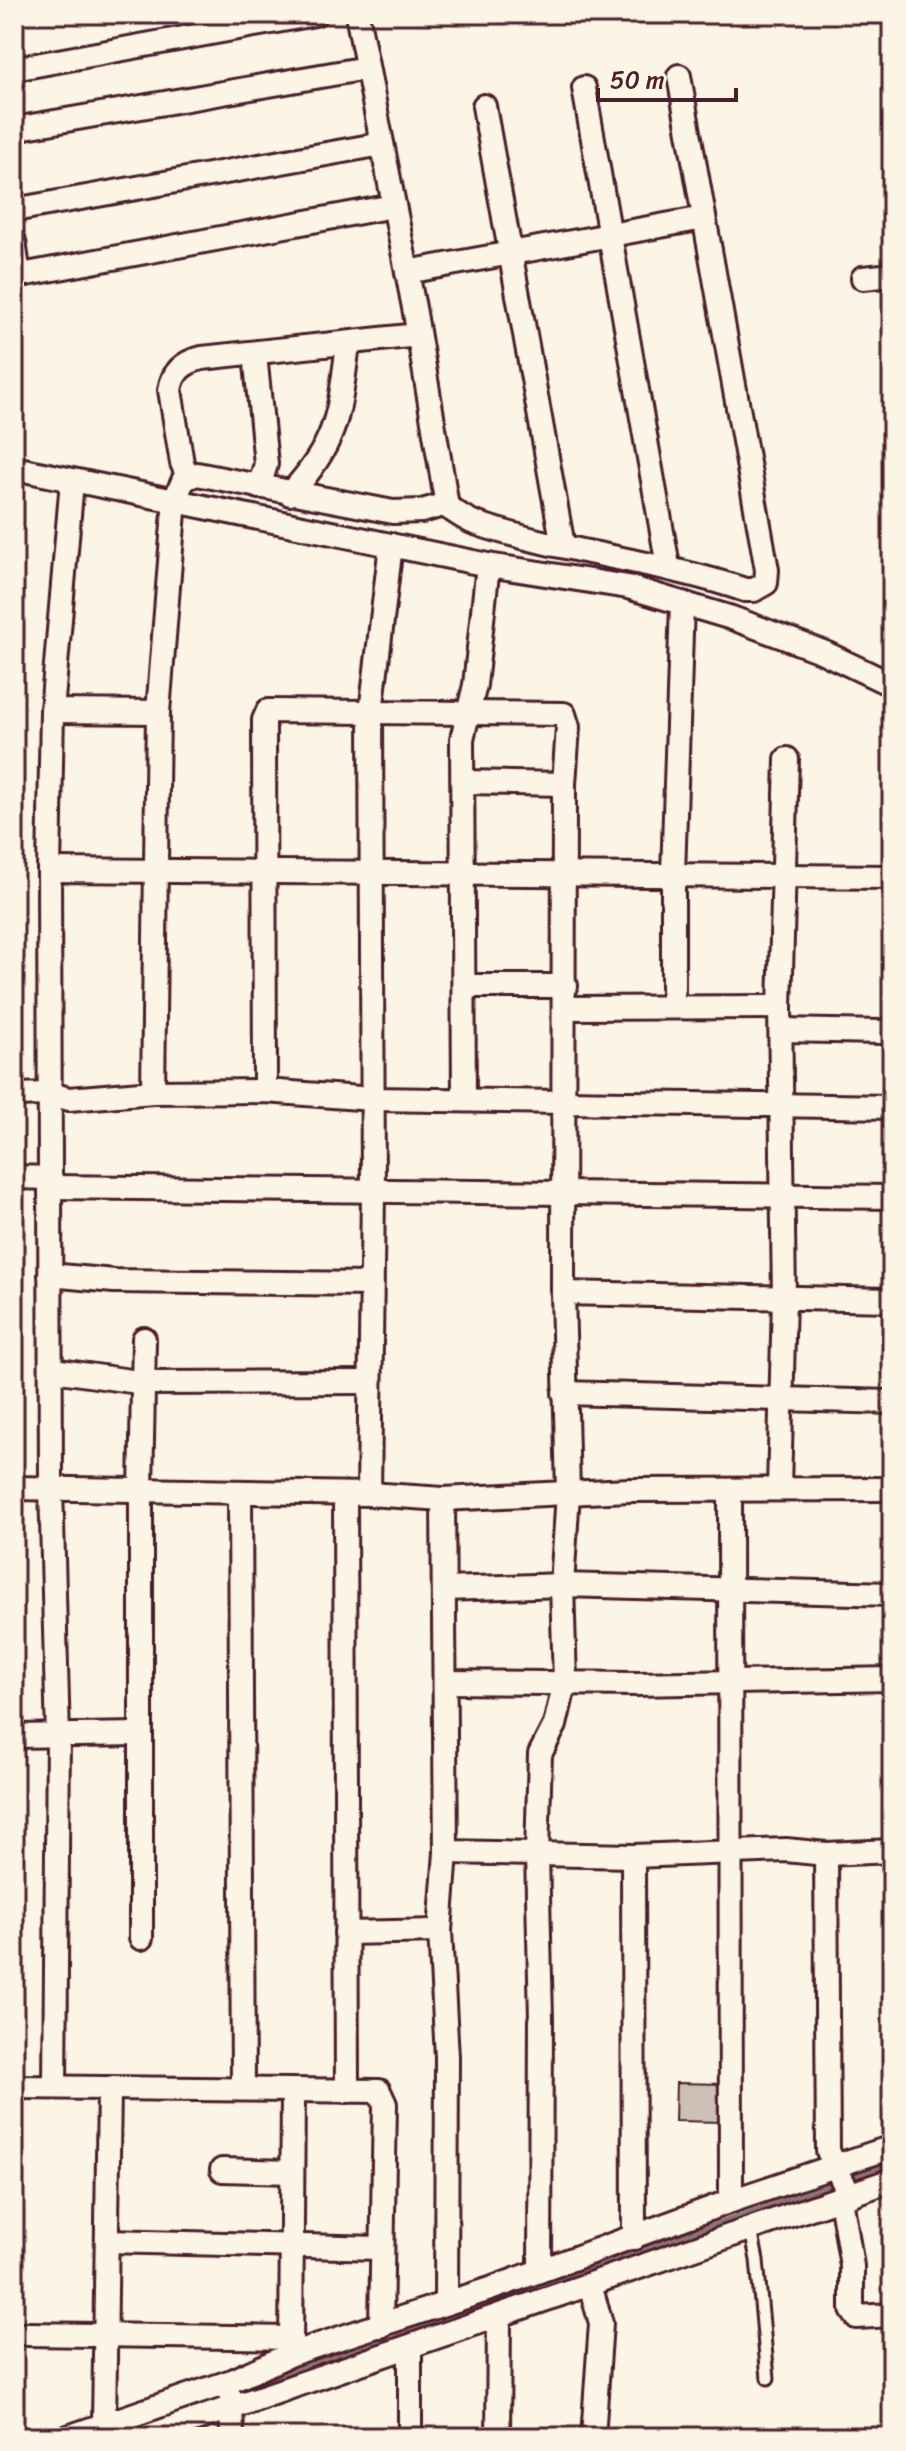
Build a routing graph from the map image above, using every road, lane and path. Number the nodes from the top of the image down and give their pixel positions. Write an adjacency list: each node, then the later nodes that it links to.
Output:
1 (315, 14): 4 (street)
2 (357, 14): 3 (street)
3 (367, 68): 8 (street); 9 (street)
4 (14, 69)
5 (679, 76): 12 (street)
6 (584, 88): 13 (street)
7 (484, 106): 15 (street)
8 (14, 129)
9 (382, 144): 10 (street); 11 (street)
10 (393, 206): 14 (street); 16 (street)
11 (14, 210)
12 (704, 218): 13 (street); 32 (street)
13 (608, 236): 15 (street); 32 (street)
14 (14, 241)
15 (510, 253): 16 (street); 30 (street)
16 (407, 272): 19 (street)
17 (892, 275): 18 (street)
18 (863, 278)
19 (418, 335): 20 (street); 28 (street)
20 (348, 344): 21 (street); 26 (street)
21 (255, 354): 23 (street); 25 (street)
22 (14, 468): 24 (street)
23 (188, 476): 25 (street); 27 (street)
24 (72, 481): 27 (street); 35 (street)
25 (259, 487): 26 (street)
26 (290, 494): 28 (street)
27 (175, 499): 29 (street); 36 (street)
28 (447, 506): 30 (street)
29 (391, 545): 31 (street); 37 (street)
30 (563, 546): 32 (street)
31 (488, 565): 33 (street); 38 (street)
32 (668, 566)
33 (682, 603): 34 (street); 47 (street)
34 (892, 685)
35 (52, 711): 36 (street); 42 (street)
36 (158, 712): 43 (street)
37 (371, 712): 38 (street); 44 (street); 45 (street)
38 (467, 712): 40 (street); 41 (street)
39 (787, 759): 48 (street)
40 (463, 782): 41 (street); 46 (street)
41 (564, 784): 49 (street)
42 (49, 870): 43 (street); 59 (street)
43 (158, 873): 45 (street); 58 (street)
44 (371, 873): 45 (street); 46 (street); 61 (street)
45 (265, 874): 57 (street)
46 (464, 875): 49 (street); 51 (street)
47 (673, 875): 48 (street); 49 (street); 53 (street)
48 (786, 875): 50 (street); 54 (street)
49 (564, 876): 52 (street)
50 (892, 877)
51 (464, 986): 52 (street); 62 (street)
52 (566, 997): 53 (street); 63 (street)
53 (673, 1006): 54 (street)
54 (780, 1007): 55 (street)
55 (782, 1030): 56 (street); 64 (street)
56 (890, 1031)
57 (265, 1091): 58 (street); 61 (street)
58 (153, 1092): 59 (street)
59 (51, 1094): 60 (street); 67 (street)
60 (14, 1095)
61 (373, 1099): 62 (street); 68 (street)
62 (464, 1099): 63 (street)
63 (564, 1102): 64 (street); 69 (street)
64 (782, 1104): 65 (street); 71 (street)
65 (892, 1107)
66 (14, 1177): 67 (street)
67 (51, 1183): 68 (street); 72 (street)
68 (373, 1192): 69 (street); 73 (street)
69 (564, 1192): 71 (street); 74 (street)
70 (892, 1197): 71 (street)
71 (783, 1199): 75 (street)
72 (50, 1275): 73 (street); 78 (street)
73 (371, 1284): 79 (street)
74 (563, 1293): 75 (street); 81 (street)
75 (784, 1299): 76 (street); 82 (street)
76 (892, 1300)
77 (144, 1339): 80 (street)
78 (53, 1370): 80 (street); 84 (street)
79 (368, 1382): 80 (street); 93 (street)
80 (145, 1383): 88 (street)
81 (564, 1393): 82 (street); 91 (street)
82 (781, 1400): 83 (street); 86 (street)
83 (892, 1402)
84 (51, 1486): 85 (street); 88 (street); 105 (street)
85 (14, 1488)
86 (779, 1488): 87 (street); 89 (street)
87 (892, 1489)
88 (141, 1490): 90 (street); 103 (street)
89 (730, 1490): 91 (street); 97 (street)
90 (240, 1493): 92 (street); 117 (street)
91 (568, 1493): 94 (street); 95 (street)
92 (345, 1494): 93 (street); 113 (street)
93 (369, 1494): 94 (street)
94 (443, 1499): 96 (street)
95 (562, 1585): 96 (street); 97 (street); 102 (street)
96 (445, 1589): 101 (street)
97 (727, 1589): 98 (street); 100 (street)
98 (892, 1594)
99 (892, 1679): 100 (street)
100 (730, 1681): 102 (street); 110 (street)
101 (445, 1682): 102 (street); 107 (street)
102 (565, 1682): 108 (street)
103 (140, 1734): 105 (street); 114 (street)
104 (14, 1736): 105 (street)
105 (58, 1737): 115 (street)
106 (892, 1851): 109 (street)
107 (446, 1852): 108 (street); 112 (street)
108 (537, 1854): 111 (street); 132 (street)
109 (826, 1854): 110 (street); 125 (street)
110 (731, 1855): 111 (street); 126 (street)
111 (633, 1856): 128 (street)
112 (440, 1931): 113 (street); 134 (street)
113 (346, 1933): 119 (street)
114 (141, 1938)
115 (55, 2085): 116 (street); 118 (street)
116 (14, 2087)
117 (243, 2089): 118 (street); 120 (street)
118 (109, 2090): 129 (street)
119 (347, 2091): 120 (street); 131 (street)
120 (293, 2092): 123 (street)
121 (892, 2147): 125 (street)
122 (222, 2170): 123 (street)
123 (292, 2172): 130 (street)
124 (892, 2180): 125 (street)
125 (843, 2185): 126 (street); 127 (street); 135 (street)
126 (731, 2201): 128 (street)
127 (751, 2230): 133 (street); 142 (lane)
128 (634, 2238): 132 (street)
129 (107, 2241): 130 (street); 139 (street)
130 (291, 2248): 131 (street); 140 (street)
131 (380, 2248): 137 (street)
132 (540, 2270): 134 (street)
133 (590, 2285): 136 (street); 150 (street)
134 (446, 2303): 137 (street)
135 (892, 2315)
136 (499, 2318): 141 (street); 149 (street)
137 (381, 2326): 140 (street)
138 (27, 2334): 139 (street)
139 (106, 2335): 140 (street); 144 (street)
140 (291, 2346): 143 (street)
141 (410, 2347): 143 (street); 148 (street)
142 (768, 2378)
143 (230, 2395): 144 (street); 146 (street); 147 (street)
144 (104, 2424): 145 (street)
145 (68, 2437)
146 (146, 2437)
147 (232, 2437)
148 (410, 2437)
149 (498, 2437)
150 (593, 2437)

